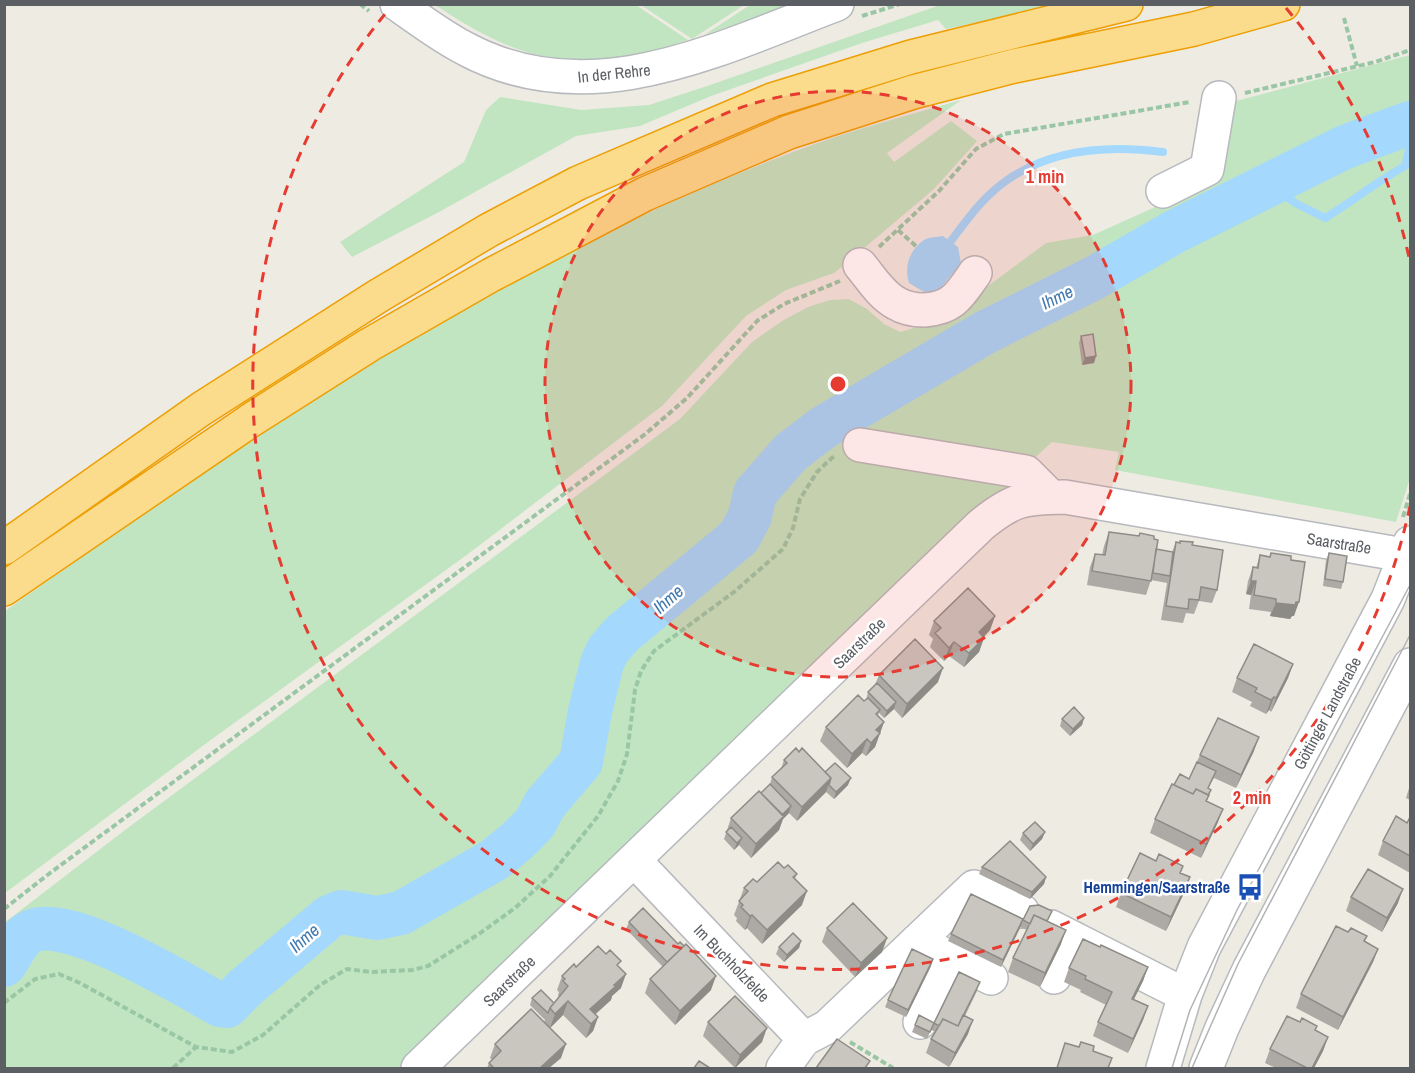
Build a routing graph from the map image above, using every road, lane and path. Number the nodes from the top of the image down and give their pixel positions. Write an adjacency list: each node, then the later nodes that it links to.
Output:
1 (397, 4): 2 (street, In der Rehre)
2 (837, 4)
3 (1126, 4): 16 (highway)
4 (1283, 4): 18 (highway)
5 (1344, 18): 7 (path)
6 (1410, 50): 7 (path)
7 (1357, 66): 8 (path)
8 (1219, 98): 9 (street); 10 (path)
9 (1163, 191)
10 (898, 230): 11 (path); 12 (path)
11 (917, 247)
12 (861, 265): 13 (street); 21 (path)
13 (975, 273)
14 (860, 445): 15 (street); 31 (path)
15 (1051, 498): 17 (street, Saarstraße); 20 (street, Saarstraße)
16 (4, 548)
17 (1409, 552): 27 (street, Göttinger Landstraße)
18 (4, 589)
19 (1410, 665): 37 (street)
20 (634, 860): 30 (street, Im Buchholzfelde); 33 (street, Saarstraße)
21 (4, 909)
22 (1022, 911): 23 (street)
23 (917, 941): 24 (street); 30 (street)
24 (952, 958): 26 (street); 29 (street)
25 (1054, 977): 27 (street)
26 (991, 978)
27 (1185, 995): 36 (street, Göttinger Landstraße)
28 (4, 1003): 31 (path)
29 (920, 1022)
30 (815, 1033): 34 (street); 35 (path)
31 (196, 1047): 32 (path)
32 (173, 1068)
33 (418, 1068)
34 (783, 1068)
35 (893, 1068)
36 (1163, 1068)
37 (1206, 1068)

